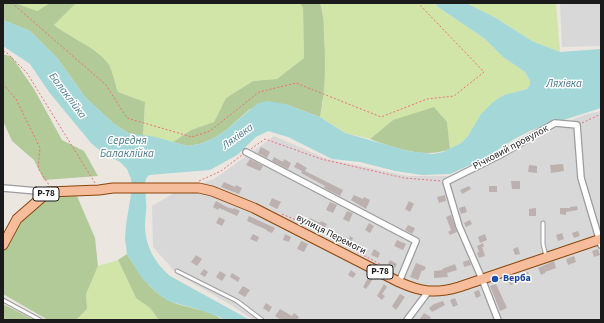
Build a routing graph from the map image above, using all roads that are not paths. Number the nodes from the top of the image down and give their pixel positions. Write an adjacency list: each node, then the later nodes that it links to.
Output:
1 (246, 152): 9 (street)
2 (3, 188): 3 (street)
3 (51, 192): 6 (main road, Р-78); 9 (main road, вулиця Перемоги / Р-78)
4 (543, 223): 7 (lane)
5 (600, 241): 7 (main road, вулиця Перемоги / Р-78); 10 (street, Річковий провулок)
6 (3, 245)
7 (547, 257): 10 (main road, вулиця Перемоги / Р-78)
8 (177, 271): 14 (lane)
9 (400, 279): 11 (main road, вулиця Перемоги / Р-78)
10 (482, 279): 11 (main road, вулиця Перемоги / Р-78); 16 (street)
11 (428, 292): 15 (street)
12 (3, 300): 13 (lane)
13 (40, 320)
14 (262, 320)
15 (407, 320)
16 (498, 320)

